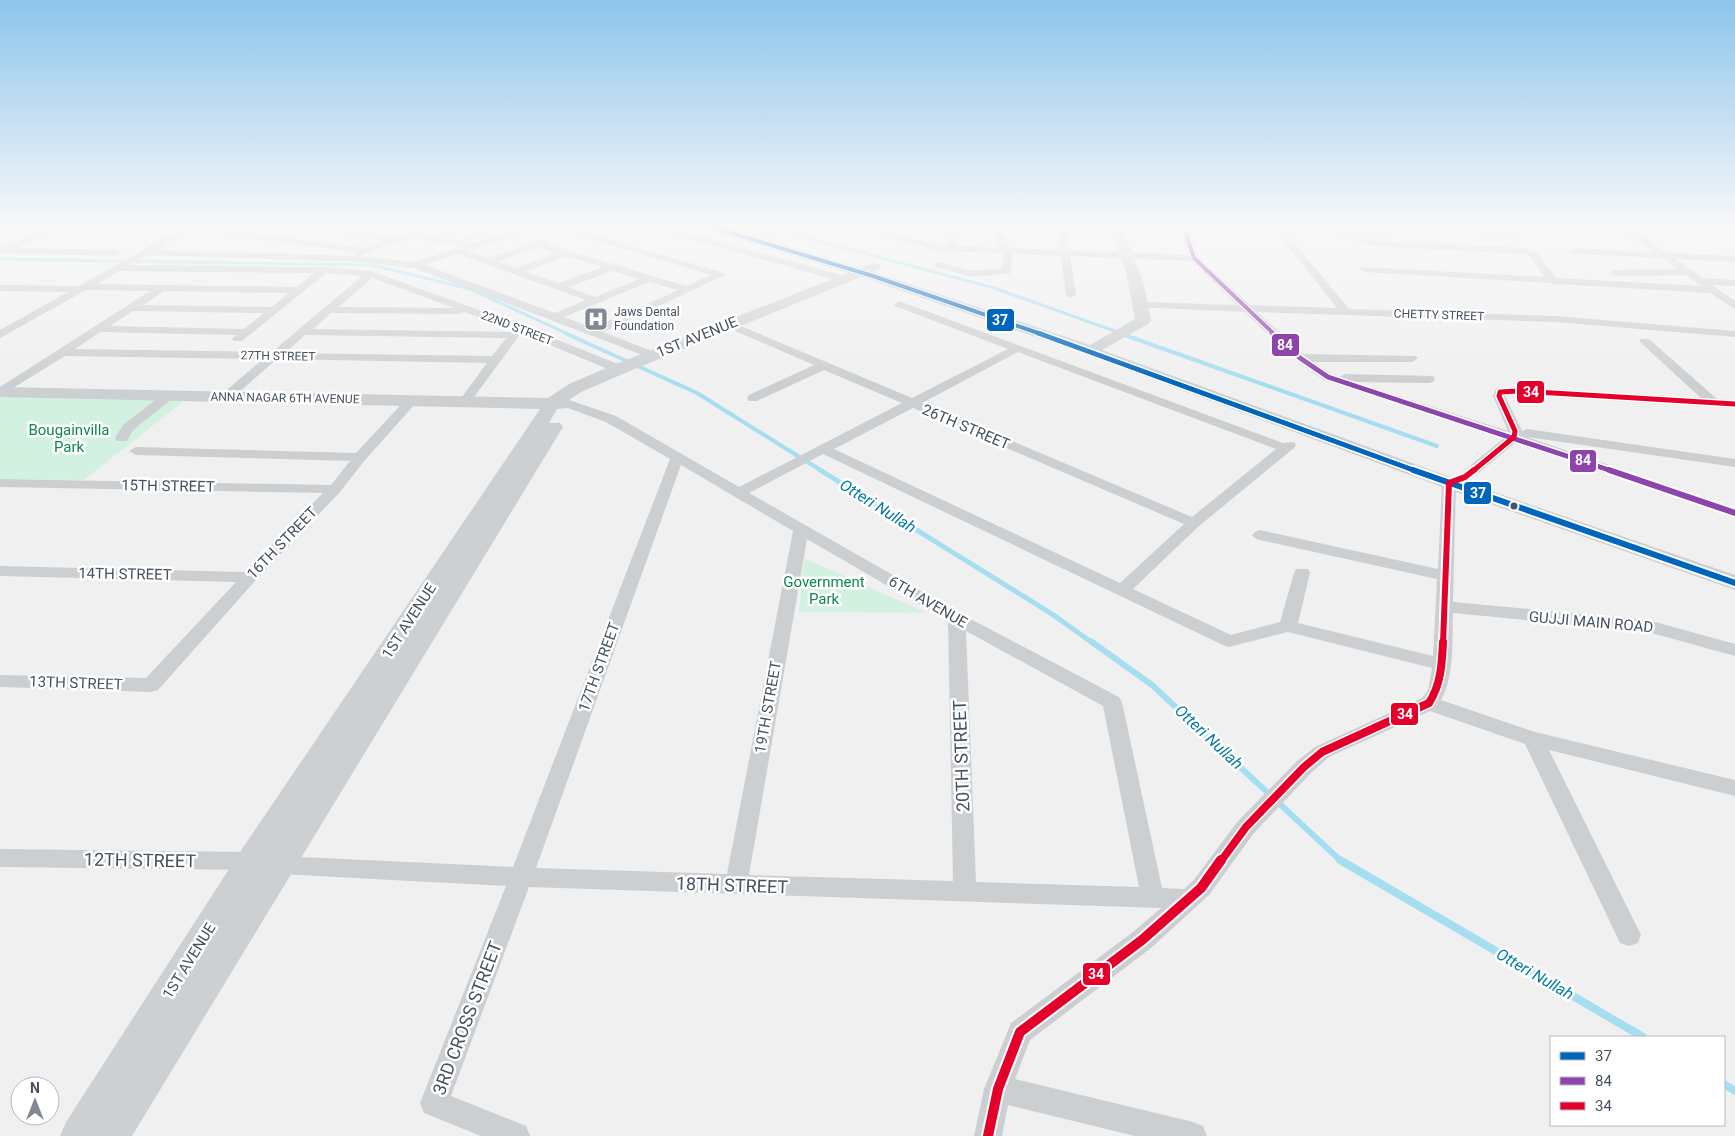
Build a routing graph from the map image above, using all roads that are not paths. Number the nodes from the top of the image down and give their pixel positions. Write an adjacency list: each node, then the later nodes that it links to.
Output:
1 (100, 278): 29 (street)
2 (314, 278): 31 (street)
3 (366, 278): 43 (street)
4 (382, 278): 44 (street, 22ND STREET)
5 (454, 278): 46 (street)
6 (532, 278): 27 (street)
7 (583, 278): 27 (street)
8 (644, 278): 22 (street)
9 (713, 278): 32 (street)
10 (840, 278): 23 (street)
11 (848, 278): 23 (street, 1ST AVENUE)
12 (858, 278): 48 (street, 1ST AVENUE)
13 (893, 278): 85 (street)
14 (895, 278): 56 (street)
15 (1068, 278): 34 (street)
16 (1134, 278): 38 (street)
17 (1214, 278): 41 (street)
18 (1319, 278): 45 (street)
19 (1491, 278): 25 (street)
20 (1551, 278): 25 (street)
21 (1696, 278): 24 (street)
22 (647, 279): 32 (street); 36 (street)
23 (844, 279): 64 (street, 1ST AVENUE)
24 (1700, 281): 26 (street); 33 (street)
25 (1554, 282): 33 (street)
26 (1735, 283)
27 (558, 287): 36 (street)
28 (0, 288): 29 (street)
29 (83, 288): 30 (street); 49 (street)
30 (162, 288): 31 (street); 40 (street)
31 (299, 290): 42 (street)
32 (687, 290): 53 (street)
33 (1713, 290): 35 (street)
34 (1071, 295)
35 (1730, 299): 39 (street)
36 (595, 300): 46 (street)
37 (899, 304): 57 (street)
38 (1142, 305): 41 (street, CHETTY STREET); 56 (street)
39 (1735, 306)
40 (130, 308): 42 (street); 47 (street)
41 (1245, 308): 45 (street, CHETTY STREET); 61 (street)
42 (274, 310): 50 (street)
43 (328, 310): 44 (street); 51 (street)
44 (471, 311): 52 (street, 22ND STREET)
45 (1346, 311): 54 (street, CHETTY STREET)
46 (556, 317): 53 (street)
47 (97, 329): 50 (street); 58 (street)
48 (739, 330): 64 (street, 1ST AVENUE); 65 (street, 26TH STREET)
49 (2, 332)
50 (246, 332): 59 (street)
51 (303, 332): 52 (street); 60 (street)
52 (516, 332): 63 (street); 64 (street, 22ND STREET)
53 (594, 332): 64 (street)
54 (1735, 334)
55 (1645, 340): 74 (street)
56 (1097, 346): 85 (street)
57 (1016, 349): 76 (street); 90 (street)
58 (60, 352): 59 (street, 27TH STREET); 68 (street)
59 (220, 355): 60 (street, 27TH STREET)
60 (275, 356): 63 (street, 27TH STREET); 70 (street)
61 (1300, 358): 62 (street); 66 (street)
62 (1412, 358)
63 (497, 360): 73 (street)
64 (638, 364): 75 (street, 1ST AVENUE)
65 (823, 366): 71 (street); 76 (street, 26TH STREET)
66 (1328, 377): 67 (street); 78 (street)
67 (1428, 379)
68 (0, 392): 69 (street, ANNA NAGAR 6TH AVENUE)
69 (168, 396): 70 (street, ANNA NAGAR 6TH AVENUE); 79 (street)
70 (226, 397): 72 (street, ANNA NAGAR 6TH AVENUE)
71 (753, 398)
72 (412, 400): 73 (street, ANNA NAGAR 6TH AVENUE); 82 (street, 16TH STREET)
73 (466, 401): 75 (street, ANNA NAGAR 6TH AVENUE)
74 (1712, 402): 77 (street); 78 (street)
75 (561, 404): 83 (street, 6TH AVENUE); 111 (street, 1ST AVENUE); 112 (street, 1ST AVENUE)
76 (911, 404): 80 (street); 90 (street, 26TH STREET)
77 (1735, 404)
78 (1515, 434): 84 (street); 85 (street); 89 (street)
79 (122, 438)
80 (824, 449): 88 (street); 99 (street)
81 (136, 451): 82 (street)
82 (360, 457): 87 (street, 16TH STREET)
83 (677, 458): 88 (street, 6TH AVENUE); 113 (street, 17TH STREET)
84 (1735, 463)
85 (1457, 480): 95 (street); 96 (street); 98 (street)
86 (0, 483): 87 (street, 15TH STREET)
87 (335, 489): 97 (street, 16TH STREET)
88 (738, 493): 91 (street, 6TH AVENUE)
89 (1735, 513)
90 (1194, 523): 99 (street)
91 (801, 529): 101 (street, 6TH AVENUE); 114 (street, 19TH STREET)
92 (1260, 535): 96 (street)
93 (0, 571): 97 (street, 14TH STREET)
94 (1302, 573): 102 (street)
95 (1735, 574)
96 (1446, 576): 100 (street)
97 (249, 577): 106 (street, 16TH STREET)
98 (1735, 583)
99 (1122, 590): 102 (street)
100 (1444, 607): 103 (street, GUJJI MAIN ROAD); 104 (street)
101 (957, 619): 115 (street, 20TH STREET); 116 (street, 6TH AVENUE)
102 (1288, 626): 104 (street)
103 (1735, 650)
104 (1442, 664): 107 (street)
105 (0, 681): 106 (street, 13TH STREET)
106 (152, 685)
107 (1429, 703): 108 (street); 117 (street)
108 (1532, 739): 109 (street); 118 (street)
109 (1735, 788)
110 (0, 858): 111 (street, 12TH STREET)
111 (251, 861): 112 (street, 12TH STREET); 120 (street, 1ST AVENUE)
112 (279, 865): 113 (street, 18TH STREET); 121 (street, 1ST AVENUE)
113 (521, 877): 114 (street, 18TH STREET); 122 (street, 3RD CROSS STREET)
114 (736, 885): 115 (street, 18TH STREET)
115 (965, 893): 116 (street, 18TH STREET)
116 (1153, 898): 117 (street, 18TH STREET)
117 (1186, 899): 119 (street)
118 (1629, 935)
119 (998, 1090): 123 (street); 124 (street)
120 (80, 1136)
121 (110, 1136)
122 (516, 1136)
123 (988, 1136)
124 (1193, 1136)

